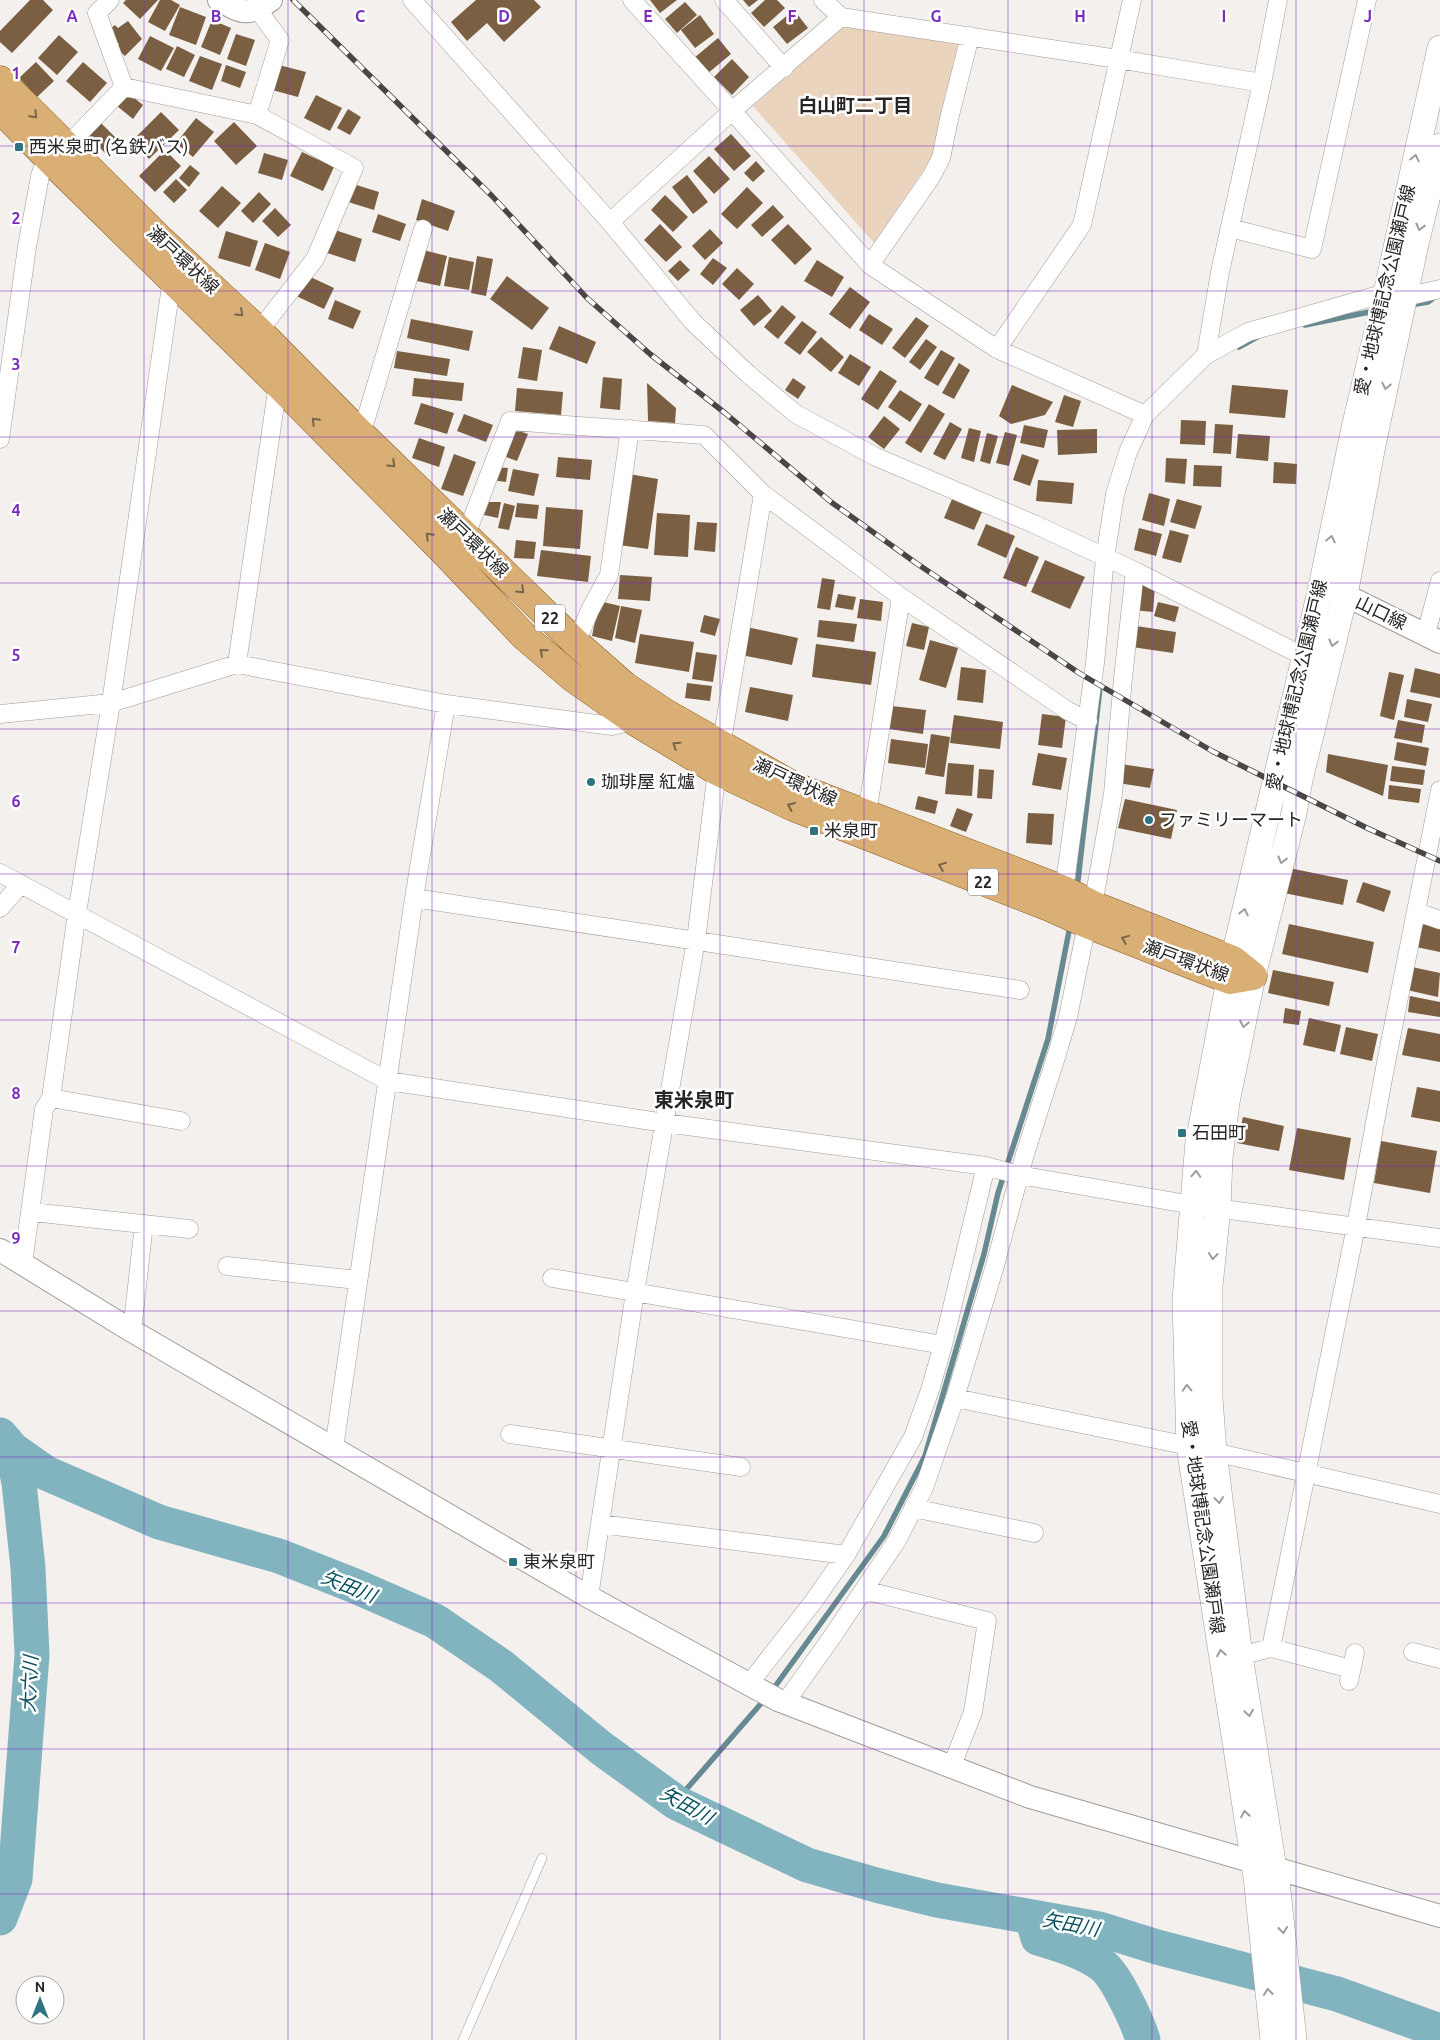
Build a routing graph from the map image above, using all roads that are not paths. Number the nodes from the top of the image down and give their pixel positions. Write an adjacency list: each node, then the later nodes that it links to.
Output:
1 (110, 0): 18 (street)
2 (219, 0): 10 (street)
3 (412, 0): 24 (street)
4 (632, 0): 20 (street)
5 (724, 0): 15 (street)
6 (823, 0): 11 (street)
7 (1132, 0): 14 (street)
8 (1278, 0): 17 (street)
9 (1367, 0): 25 (street)
10 (264, 5): 21 (street)
11 (841, 17): 12 (street); 15 (street)
12 (970, 36): 14 (street); 27 (street)
13 (1440, 48): 30 (main road, 愛・地球博記念公園瀬戸線, one-way to 13)
14 (1118, 59): 17 (street); 33 (street)
15 (784, 68): 20 (street)
16 (0, 80): 23 (main road, 瀬戸環状線 / 22, one-way to 23)
17 (1262, 83): 25 (street)
18 (124, 87): 21 (street); 23 (street)
19 (1, 111): 23 (main road, 瀬戸環状線 / 22)
20 (732, 111): 24 (street); 27 (street)
21 (257, 115): 31 (street)
22 (1440, 146): 30 (main road, 愛・地球博記念公園瀬戸線, one-way to 30)
23 (58, 154): 28 (main road, 瀬戸環状線 / 22); 31 (main road, 瀬戸環状線 / 22, one-way to 31); 32 (street)
24 (610, 222): 42 (street)
25 (1230, 228): 34 (street)
26 (423, 229): 38 (street)
27 (870, 265): 33 (street)
28 (172, 279): 35 (main road, 瀬戸環状線 / 22); 52 (street)
29 (1440, 289): 30 (street)
30 (1395, 295): 34 (street); 45 (main road, 愛・地球博記念公園瀬戸線, one-way to 30); 46 (main road, 愛・地球博記念公園瀬戸線, one-way to 46)
31 (259, 331): 38 (main road, 瀬戸環状線 / 22)
32 (7, 340): 39 (street)
33 (997, 349): 36 (street)
34 (1206, 355): 36 (street)
35 (278, 384): 51 (street); 55 (main road, 瀬戸環状線 / 22, one-way to 35)
36 (1145, 415): 42 (street)
37 (630, 429): 40 (street); 41 (street); 49 (street)
38 (361, 435): 41 (main road, 瀬戸環状線 / 22, one-way to 41)
39 (0, 439)
40 (763, 494): 47 (street); 57 (street)
41 (466, 535): 49 (main road, 瀬戸環状線 / 22, one-way to 49)
42 (1105, 558): 43 (street); 56 (street)
43 (1135, 572): 50 (street); 67 (street)
44 (1440, 581): 48 (street)
45 (1321, 587): 46 (street, 山口線); 50 (main road, 愛・地球博記念公園瀬戸線)
46 (1345, 595): 48 (street, 山口線); 70 (main road, 愛・地球博記念公園瀬戸線, one-way to 70)
47 (901, 597): 56 (street); 59 (street)
48 (1433, 638)
49 (576, 643): 57 (main road, 瀬戸環状線 / 22)
50 (1305, 657): 70 (main road, 愛・地球博記念公園瀬戸線, one-way to 50)
51 (237, 664): 52 (street); 53 (street)
52 (111, 703): 54 (street); 66 (street)
53 (446, 704): 55 (street); 63 (street)
54 (0, 714)
55 (634, 721): 57 (main road, 瀬戸環状線 / 22, one-way to 55)
56 (1088, 721): 62 (street)
57 (719, 759): 59 (main road, 瀬戸環状線 / 22); 67 (main road, 瀬戸環状線 / 22, one-way to 57); 69 (street)
58 (1440, 790): 65 (street)
59 (867, 814): 62 (main road, 瀬戸環状線 / 22)
60 (0, 873): 61 (street)
61 (21, 884): 64 (street); 66 (street)
62 (1064, 890): 67 (main road, 瀬戸環状線 / 22)
63 (414, 898): 69 (street); 72 (street)
64 (0, 908)
65 (1417, 912): 68 (street); 82 (street)
66 (77, 913): 72 (street); 73 (street)
67 (1090, 915): 70 (main road, 瀬戸環状線 / 22); 77 (street)
68 (1440, 920)
69 (696, 940): 71 (street); 75 (street)
70 (1239, 972): 78 (main road, 愛・地球博記念公園瀬戸線, one-way to 70); 79 (main road, 愛・地球博記念公園瀬戸線, one-way to 79)
71 (1020, 990)
72 (388, 1081): 75 (street); 89 (street)
73 (51, 1098): 74 (street); 80 (street)
74 (181, 1121)
75 (665, 1123): 76 (street); 90 (street)
76 (986, 1166): 77 (street); 92 (street)
77 (1019, 1175): 78 (street); 93 (street)
78 (1193, 1205): 79 (street); 95 (main road, 愛・地球博記念公園瀬戸線, one-way to 78)
79 (1218, 1208): 82 (street); 98 (main road, 愛・地球博記念公園瀬戸線, one-way to 98)
80 (32, 1212): 81 (street); 86 (street)
81 (144, 1224): 83 (street); 91 (street)
82 (1356, 1226): 84 (street); 100 (street)
83 (189, 1229)
84 (1440, 1238)
85 (0, 1250): 86 (street)
86 (23, 1264): 91 (street)
87 (227, 1266): 89 (street)
88 (552, 1278): 90 (street)
89 (357, 1280): 96 (street)
90 (635, 1292): 92 (street); 97 (street)
91 (132, 1331): 96 (street)
92 (943, 1345): 105 (street)
93 (955, 1398): 95 (street); 102 (street)
94 (510, 1434): 97 (street)
95 (1189, 1446): 116 (main road, 愛・地球博記念公園瀬戸線, one-way to 95)
96 (334, 1448): 107 (street)
97 (612, 1450): 99 (street); 103 (street)
98 (1214, 1452): 100 (street); 110 (main road, 愛・地球博記念公園瀬戸線, one-way to 110)
99 (741, 1468)
100 (1306, 1473): 101 (street); 108 (street)
101 (1440, 1504)
102 (913, 1508): 104 (street); 106 (street)
103 (600, 1524): 105 (street); 107 (street)
104 (1034, 1533)
105 (846, 1555): 113 (street)
106 (864, 1590): 113 (street); 114 (street)
107 (589, 1597): 113 (street)
108 (1271, 1648): 110 (street); 112 (street)
109 (1413, 1652): 111 (street)
110 (1240, 1656): 116 (main road, 愛・地球博記念公園瀬戸線, one-way to 116)
111 (1440, 1659)
112 (1352, 1668)
113 (768, 1694): 114 (street)
114 (951, 1768): 116 (street)
115 (542, 1858): 118 (lane)
116 (1265, 1872): 117 (street); 119 (main road, 愛・地球博記念公園瀬戸線, one-way to 116); 120 (main road, 愛・地球博記念公園瀬戸線, one-way to 120)
117 (1440, 1916)
118 (463, 2040)
119 (1273, 2040)
120 (1294, 2040)

